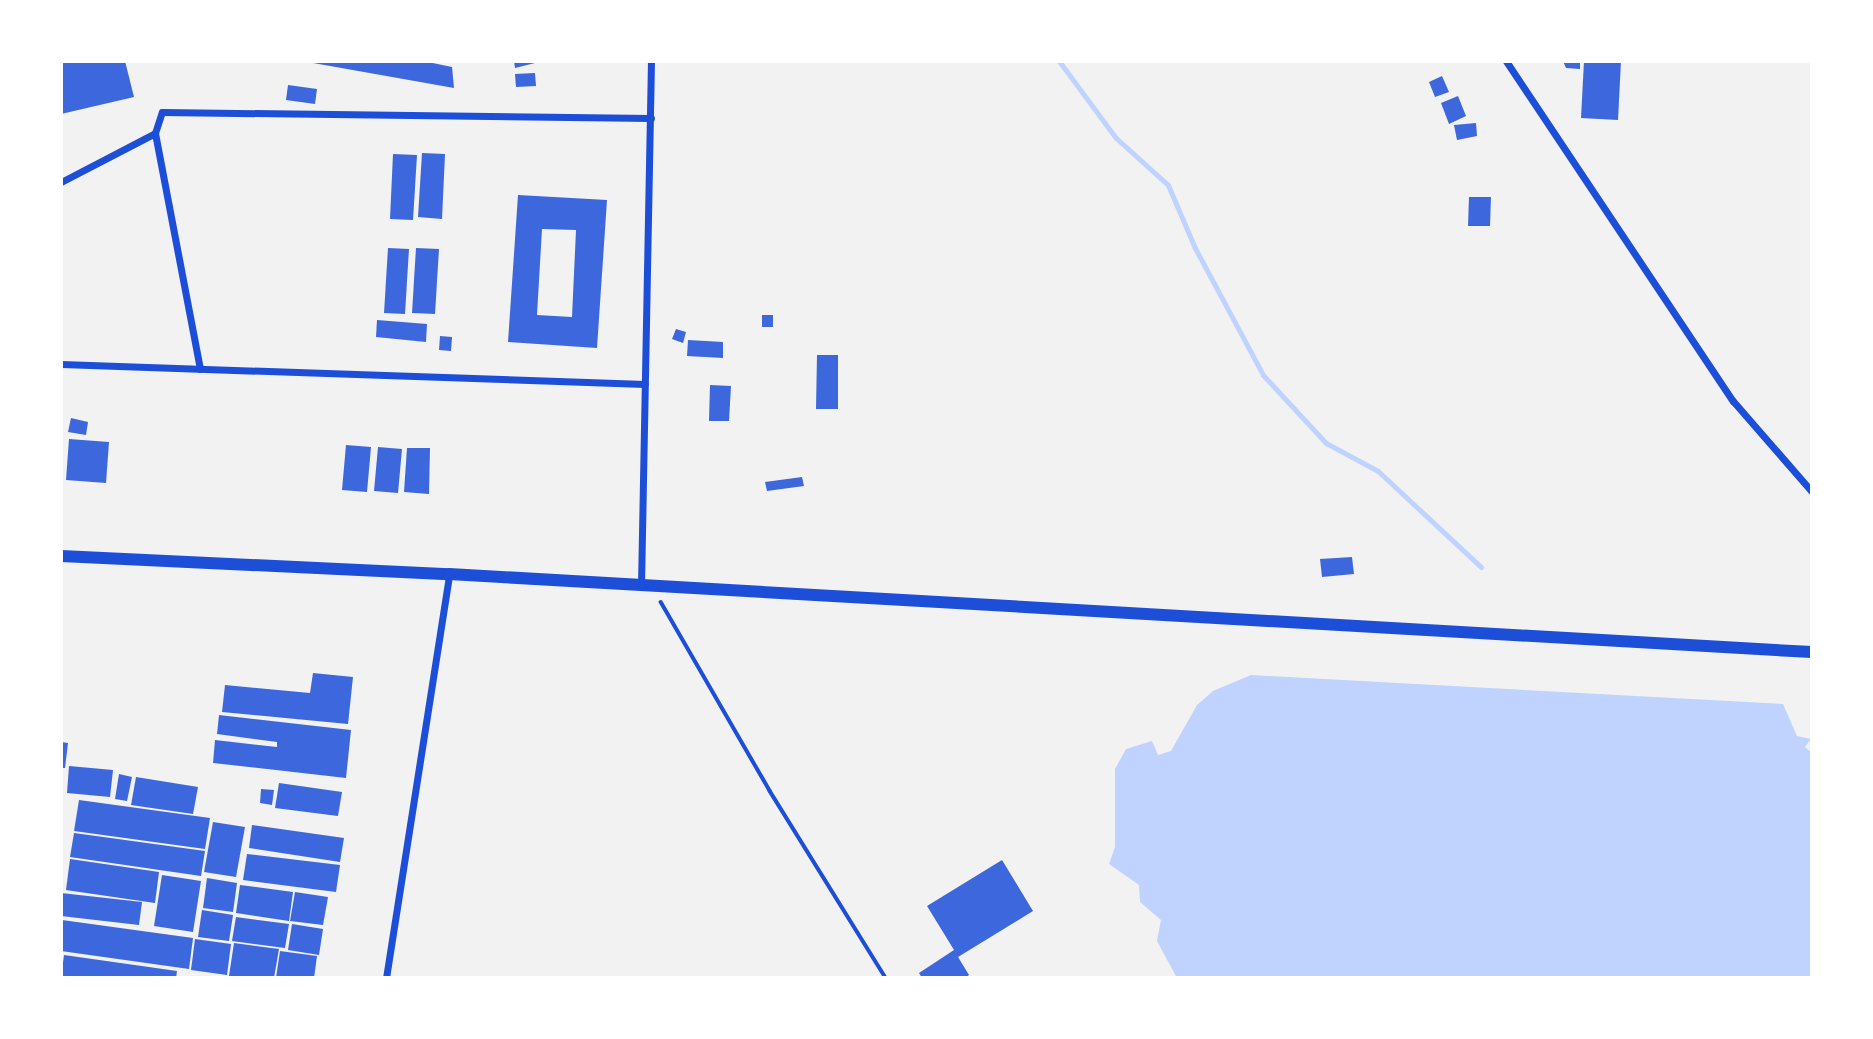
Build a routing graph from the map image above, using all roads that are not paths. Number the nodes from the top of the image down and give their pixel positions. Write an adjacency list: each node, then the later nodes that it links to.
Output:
1 (651, 61): 3 (street)
2 (1506, 61): 9 (street)
3 (651, 118): 4 (street); 8 (street)
4 (155, 133): 5 (street); 7 (street)
5 (61, 182)
6 (61, 364): 7 (street)
7 (200, 369): 8 (street)
8 (645, 384): 12 (street)
9 (1812, 492)
10 (61, 556): 11 (main road)
11 (449, 574): 12 (main road); 14 (street)
12 (647, 587): 13 (main road)
13 (1812, 652)
14 (386, 978)

